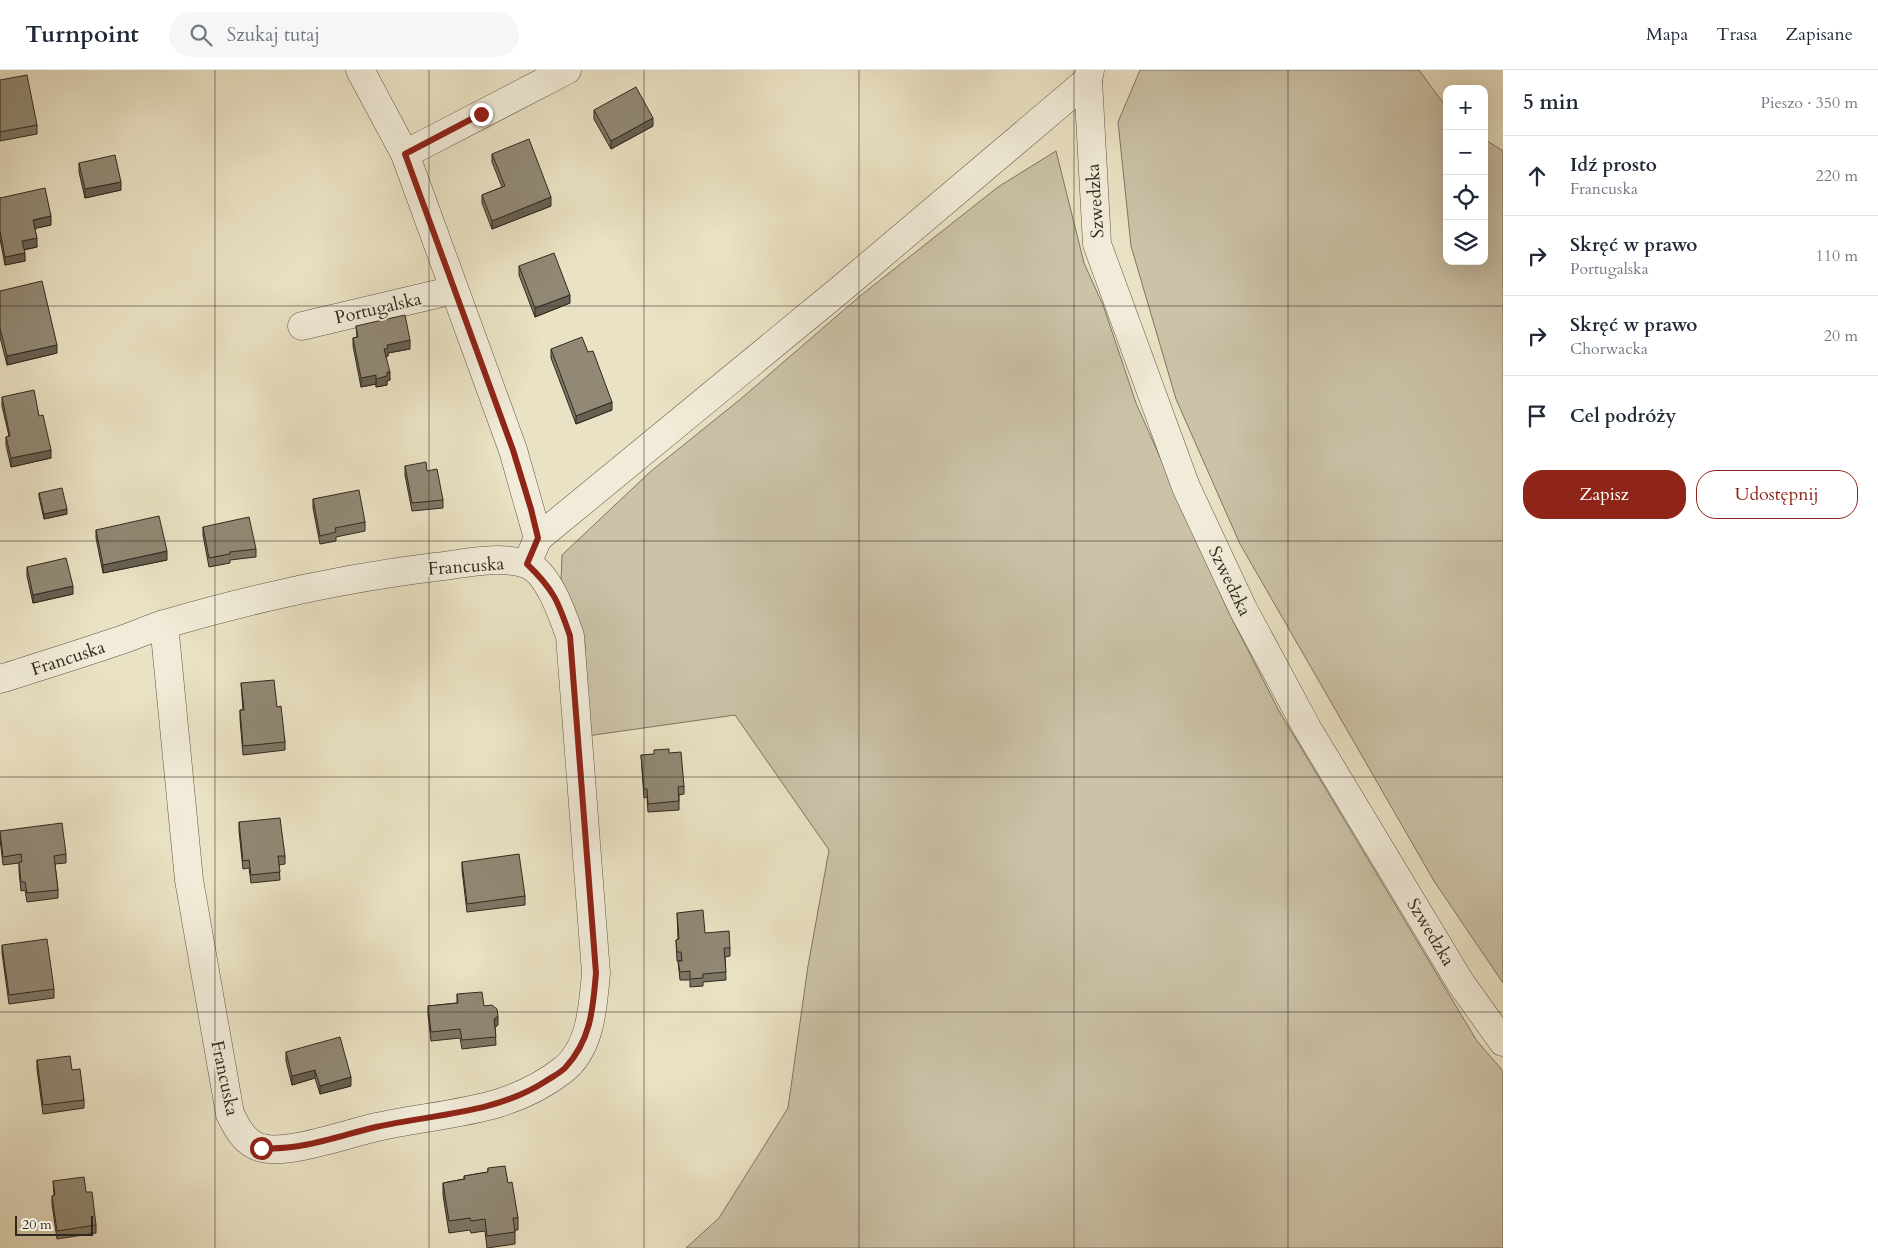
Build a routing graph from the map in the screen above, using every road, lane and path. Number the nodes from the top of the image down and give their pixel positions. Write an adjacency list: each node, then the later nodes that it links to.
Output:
1 (360, 70): 4 (street)
2 (567, 70): 4 (street)
3 (1089, 75): 7 (street); 11 (street, Szwedzka)
4 (405, 154): 5 (street)
5 (454, 290): 6 (street, Portugalska); 7 (street)
6 (302, 326)
7 (538, 538): 8 (street)
8 (527, 564): 9 (street, Francuska); 9 (street, Francuska)
9 (164, 624): 10 (street, Francuska)
10 (0, 679)
11 (1503, 1042)

